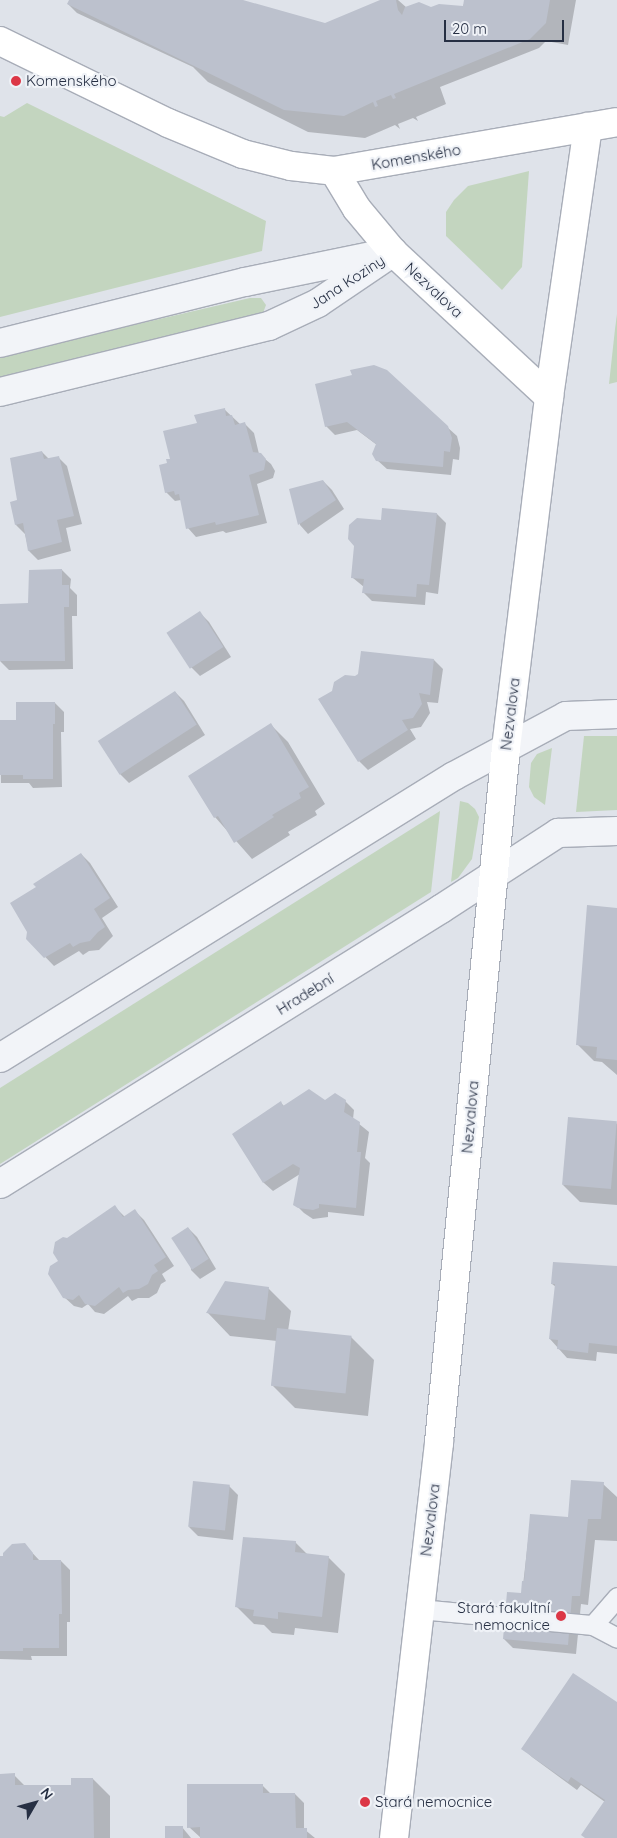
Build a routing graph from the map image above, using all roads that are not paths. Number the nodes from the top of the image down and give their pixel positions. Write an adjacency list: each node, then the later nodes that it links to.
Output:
1 (0, 40): 4 (street, Komenského)
2 (617, 122): 3 (street, Komenského)
3 (588, 127): 4 (street, Komenského); 8 (street, Nezvalova)
4 (334, 171): 5 (street, Nezvalova)
5 (393, 252): 6 (street, Jana Koziny); 7 (street, Jana Koziny); 8 (street, Nezvalova)
6 (0, 343)
7 (0, 392)
8 (548, 397): 10 (street, Nezvalova)
9 (617, 714): 10 (street)
10 (506, 748): 12 (street, Nezvalova); 13 (street)
11 (617, 831): 12 (street, Hradební)
12 (493, 875): 14 (street, Hradební); 16 (street, Nezvalova)
13 (0, 1058)
14 (0, 1184)
15 (617, 1597): 17 (lane)
16 (419, 1609): 17 (lane); 19 (street, Nezvalova)
17 (593, 1624): 18 (lane)
18 (617, 1638)
19 (394, 1838)

